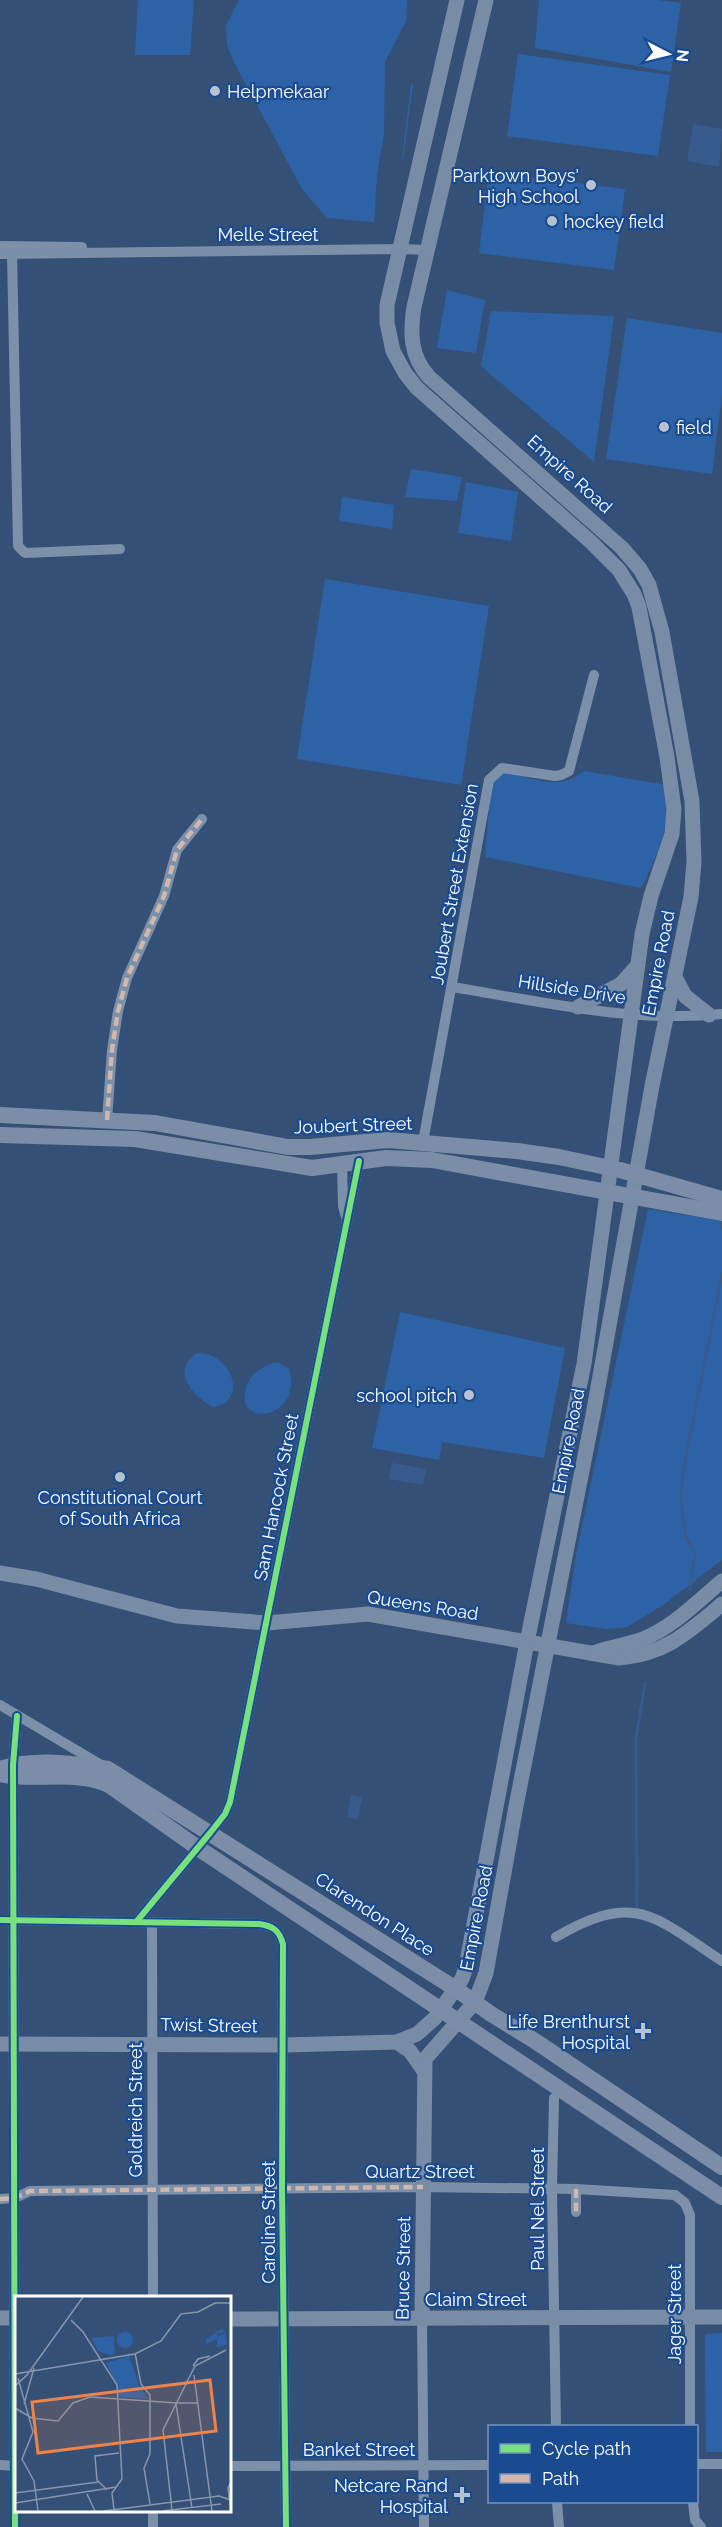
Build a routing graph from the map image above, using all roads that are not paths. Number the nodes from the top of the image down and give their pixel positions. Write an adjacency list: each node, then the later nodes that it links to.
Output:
1 (457, 0): 6 (main road, Empire Road)
2 (486, 0): 4 (main road, Empire Road)
3 (491, 0): 4 (main road)
4 (480, 21): 7 (main road, Empire Road)
5 (0, 246): 8 (street, Melle Street)
6 (401, 249): 7 (street, Melle Street); 8 (street, Melle Street); 14 (main road, Empire Road)
7 (426, 250): 15 (main road, Empire Road)
8 (109, 251): 10 (street, Melle Street)
9 (0, 254): 10 (street, Melle Street)
10 (12, 254): 11 (street)
11 (120, 549)
12 (594, 675): 16 (street, Joubert Street Extension)
13 (202, 819): 22 (street)
14 (638, 965): 17 (main road); 19 (main road, Empire Road)
15 (675, 977): 18 (main road); 20 (main road, Empire Road)
16 (453, 987): 17 (street, Hillside Drive); 24 (street, Joubert Street Extension)
17 (578, 1008): 19 (street, Hillside Drive)
18 (715, 1014): 20 (street, Hillside Drive)
19 (632, 1015): 20 (street, Hillside Drive); 26 (main road, Empire Road)
20 (667, 1017): 27 (main road, Empire Road)
21 (0, 1115): 22 (main road, Joubert Street)
22 (107, 1120): 24 (main road, Joubert Street)
23 (0, 1135): 25 (main road, Joubert Street)
24 (423, 1142): 26 (main road, Joubert Street)
25 (351, 1163): 28 (main road, Joubert Street); 32 (street, Sam Hancock Street); 32 (street, Sam Hancock Street)
26 (610, 1168): 27 (main road, Joubert Street); 28 (main road, Empire Road)
27 (635, 1175): 29 (main road, Empire Road); 30 (main road, Joubert Street)
28 (606, 1193): 29 (main road, Joubert Street); 37 (main road, Empire Road)
29 (632, 1197): 31 (main road, Joubert Street); 38 (main road, Empire Road)
30 (722, 1199)
31 (722, 1213)
32 (346, 1218): 36 (street, Sam Hancock Street)
33 (0, 1573): 36 (main road, Queens Road)
34 (718, 1585): 35 (street); 39 (main road, Queens Road)
35 (722, 1605): 39 (main road, Queens Road)
36 (267, 1623): 37 (main road, Queens Road); 44 (street, Sam Hancock Street)
37 (527, 1642): 38 (main road, Queens Road); 52 (main road, Empire Road)
38 (547, 1646): 39 (main road, Queens Road); 53 (main road, Empire Road)
39 (593, 1653)
40 (0, 1705): 41 (street, Clarendon Place)
41 (17, 1716): 42 (street, Clarendon Place); 43 (street)
42 (108, 1769): 43 (main road); 44 (main road, Clarendon Place)
43 (7, 1771): 45 (main road); 47 (street)
44 (210, 1833): 45 (street); 52 (main road, Clarendon Place)
45 (198, 1848): 48 (street); 54 (main road)
46 (0, 1920): 47 (street)
47 (14, 1920): 48 (street); 58 (street)
48 (138, 1921): 49 (street)
49 (152, 1922): 57 (street, Goldreich Street); 59 (street, Caroline Street)
50 (556, 1937): 51 (street)
51 (722, 1961)
52 (456, 1989): 53 (main road, Clarendon Place); 54 (main road, Empire Road)
53 (475, 2002): 55 (main road, Empire Road); 62 (main road, Clarendon Place)
54 (442, 2010): 55 (main road); 56 (main road, Twist Street)
55 (458, 2022): 60 (main road, Bruce Street); 69 (main road)
56 (397, 2042): 59 (main road, Twist Street); 60 (main road)
57 (151, 2043): 58 (main road, Twist Street); 59 (main road, Twist Street); 67 (street, Goldreich Street)
58 (7, 2044): 68 (street)
59 (284, 2045): 64 (street, Caroline Street)
60 (424, 2071): 63 (main road, Bruce Street)
61 (554, 2098): 65 (street, Paul Nel Street)
62 (722, 2167)
63 (423, 2187): 64 (street, Quartz Street); 65 (street, Quartz Street); 76 (main road, Bruce Street)
64 (282, 2189): 67 (street, Quartz Street); 79 (street, Caroline Street)
65 (552, 2189): 66 (street, Quartz Street); 80 (street, Paul Nel Street)
66 (576, 2189): 71 (street, Quartz Street); 72 (street)
67 (152, 2191): 68 (street, Quartz Street); 73 (street, Goldreich Street)
68 (15, 2198): 70 (street); 75 (street)
69 (722, 2198)
70 (0, 2199)
71 (686, 2202): 77 (street, Jager Street)
72 (576, 2212)
73 (153, 2296)
74 (722, 2317): 77 (main road, Claim Street)
75 (11, 2318): 88 (street)
76 (422, 2318): 79 (main road, Claim Street); 80 (main road, Claim Street); 85 (street, Bruce Street)
77 (690, 2318): 80 (main road, Claim Street); 82 (street, Jager Street)
78 (231, 2319): 79 (main road, Claim Street)
79 (284, 2319): 90 (street, Caroline Street)
80 (555, 2319): 81 (street, Paul Nel Street)
81 (556, 2425)
82 (690, 2425)
83 (698, 2464): 84 (street)
84 (722, 2464)
85 (423, 2465): 86 (street, Banket Street); 90 (street, Banket Street); 95 (street, Bruce Street)
86 (488, 2465)
87 (0, 2466): 88 (street)
88 (15, 2466): 93 (street)
89 (231, 2466): 90 (street, Banket Street)
90 (286, 2466): 94 (street, Caroline Street)
91 (557, 2503): 96 (street)
92 (693, 2503): 97 (street)
93 (15, 2527)
94 (286, 2527)
95 (424, 2527)
96 (559, 2527)
97 (701, 2527)

